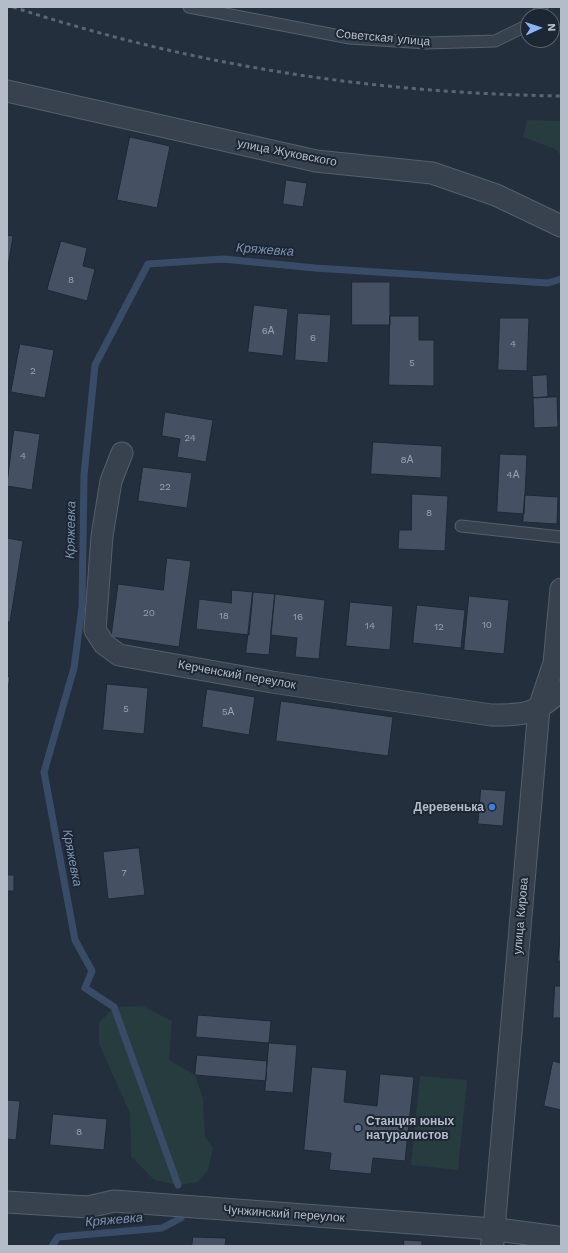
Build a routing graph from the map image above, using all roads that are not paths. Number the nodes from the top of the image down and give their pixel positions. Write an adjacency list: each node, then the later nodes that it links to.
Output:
1 (189, 7): 2 (lane, Советская улица)
2 (520, 29)
3 (7, 91): 4 (street, улица Жуковского)
4 (561, 226)
5 (122, 453): 10 (street, Керченский переулок)
6 (461, 526): 7 (lane)
7 (561, 537)
8 (561, 589): 10 (street, улица Кирова)
9 (561, 691): 10 (street, Керченский переулок)
10 (539, 708): 12 (street, улица Кирова)
11 (7, 1202): 12 (street, Чунжинский переулок)
12 (493, 1238): 13 (street, Чунжинский переулок)
13 (561, 1238)

